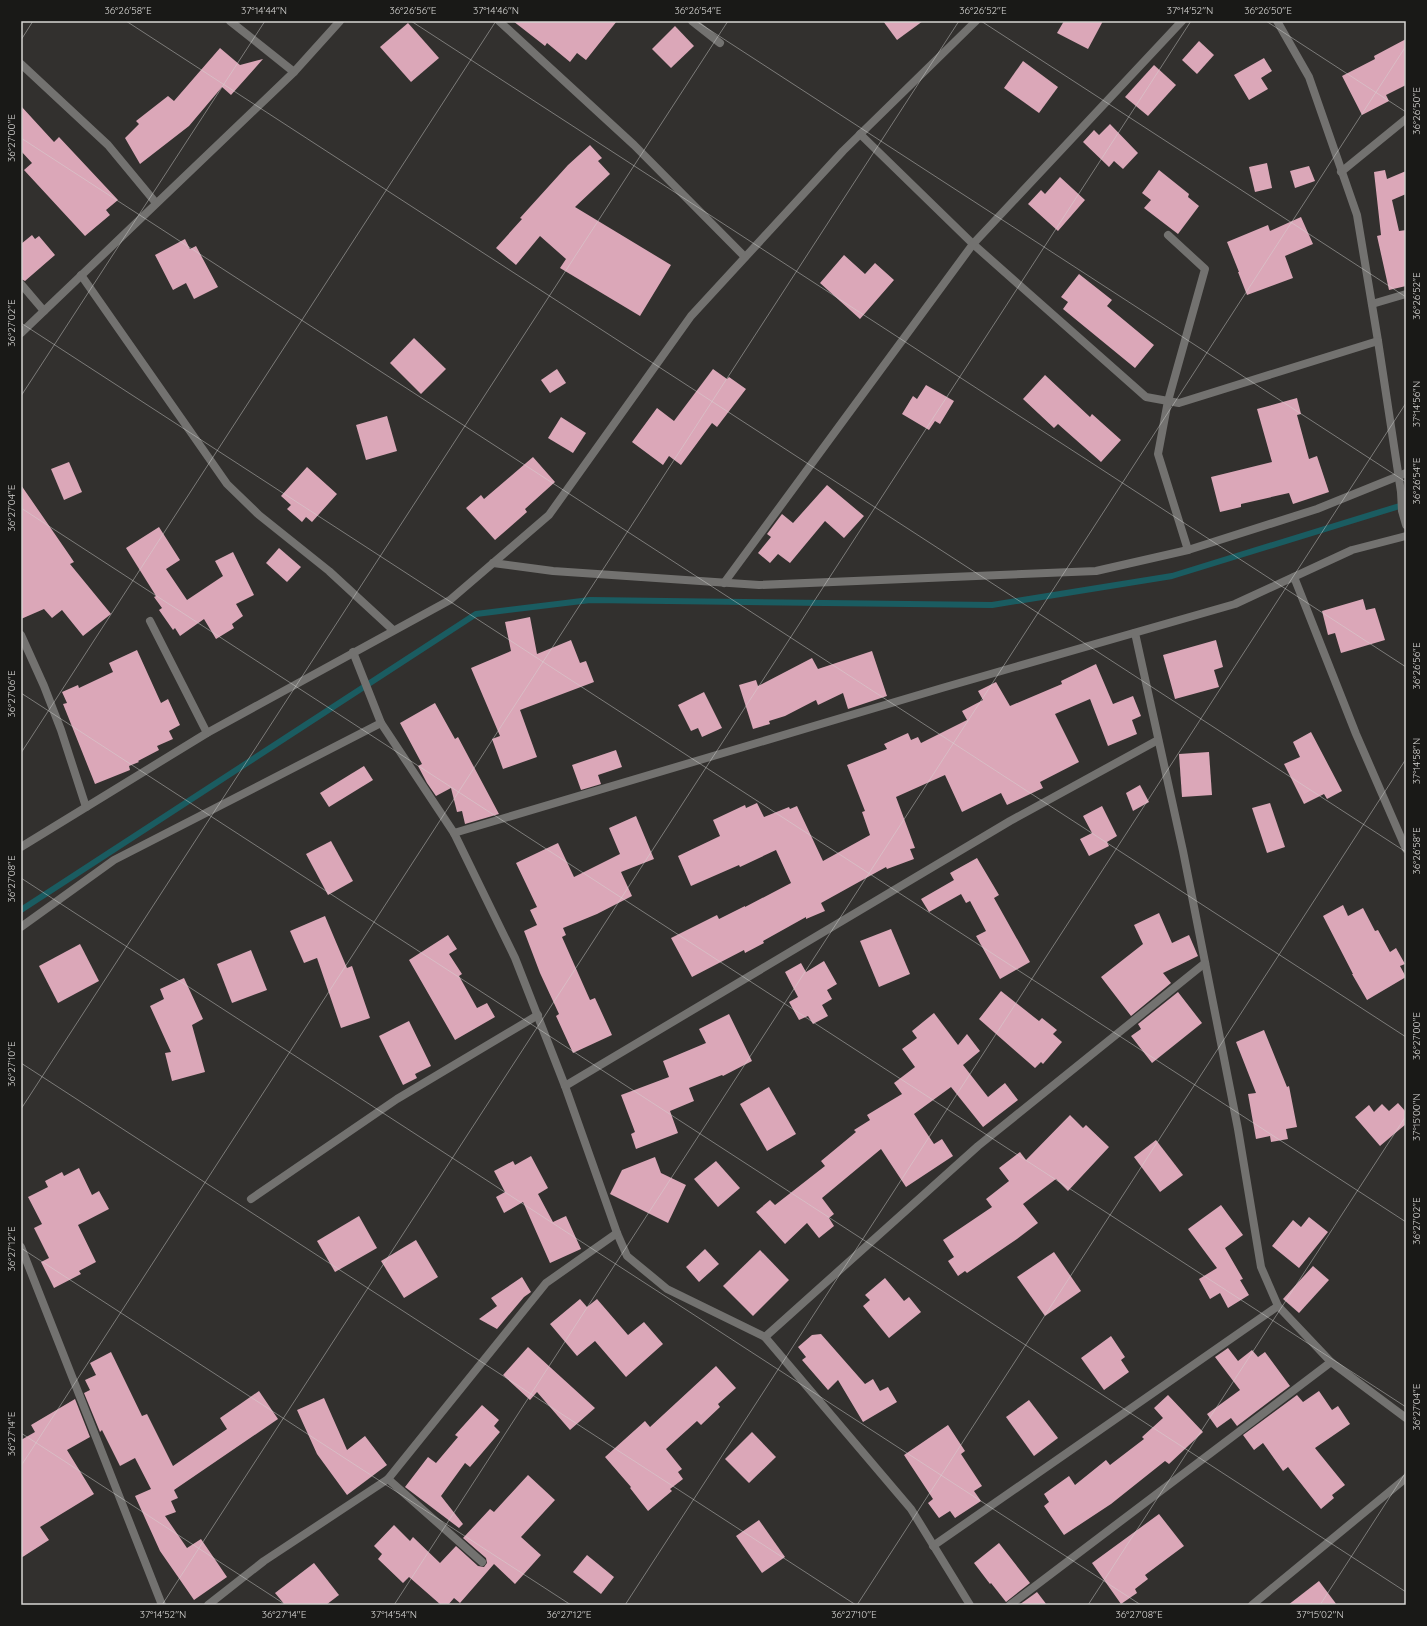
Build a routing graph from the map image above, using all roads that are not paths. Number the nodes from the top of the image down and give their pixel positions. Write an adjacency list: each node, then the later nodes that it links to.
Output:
1 (230, 21): 10 (street)
2 (340, 21): 10 (street)
3 (499, 21): 17 (street)
4 (692, 21): 8 (street)
5 (976, 21): 12 (street)
6 (1182, 21): 16 (street)
7 (1277, 21): 13 (street)
8 (720, 43)
9 (21, 64): 14 (street)
10 (294, 72): 14 (street)
11 (1406, 119): 13 (street)
12 (860, 134): 16 (street); 17 (street)
13 (1341, 172): 21 (street)
14 (156, 203): 18 (street)
15 (1168, 235): 25 (street)
16 (972, 244): 25 (street); 32 (street)
17 (746, 257): 30 (street)
18 (82, 275): 22 (street); 34 (street)
19 (21, 284): 22 (street)
20 (1406, 294): 21 (street)
21 (1372, 304): 24 (street)
22 (44, 311): 23 (street)
23 (21, 333)
24 (1378, 341): 25 (street); 26 (street)
25 (1168, 401): 29 (street)
26 (1402, 474): 27 (street); 29 (street)
27 (1406, 525)
28 (1406, 536): 31 (street)
29 (1188, 550): 32 (street)
30 (493, 563): 32 (street); 34 (street)
31 (1294, 577): 35 (street); 44 (street)
32 (724, 583)
33 (150, 621): 39 (street)
34 (392, 630): 37 (street)
35 (1135, 633): 40 (street); 42 (street)
36 (21, 635): 41 (street)
37 (353, 652): 38 (street); 39 (street)
38 (381, 722): 42 (street); 45 (street)
39 (207, 733): 41 (street)
40 (1158, 740): 46 (street); 48 (street)
41 (86, 807): 43 (street)
42 (454, 833): 47 (street)
43 (21, 847)
44 (1406, 849)
45 (21, 927)
46 (1205, 963): 52 (street); 53 (street)
47 (538, 1015): 48 (street); 49 (street)
48 (565, 1086): 50 (street)
49 (251, 1199)
50 (617, 1233): 53 (street); 57 (street)
51 (21, 1247): 60 (street)
52 (1278, 1306): 54 (street); 58 (street)
53 (765, 1337): 58 (street)
54 (1331, 1362): 55 (street); 63 (street)
55 (1406, 1418)
56 (1406, 1478): 64 (street)
57 (388, 1479): 59 (street); 61 (street)
58 (933, 1546): 62 (street)
59 (482, 1562)
60 (162, 1605)
61 (208, 1605)
62 (970, 1605)
63 (1010, 1605)
64 (1252, 1605)

